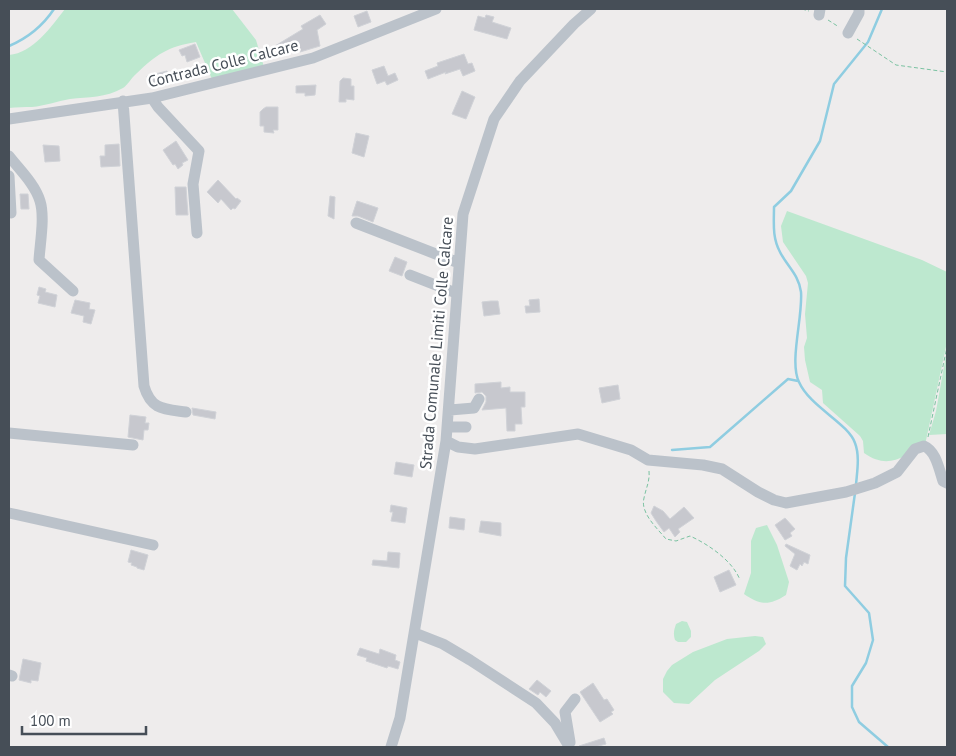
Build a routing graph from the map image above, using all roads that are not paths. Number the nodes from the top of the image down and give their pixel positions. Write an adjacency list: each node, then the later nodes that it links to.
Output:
1 (436, 9): 7 (street, Contrada Colle Calcare)
2 (575, 9): 5 (street)
3 (591, 9): 5 (street, Strada Comunale Limiti Colle Calcare)
4 (859, 9): 6 (street)
5 (574, 24): 15 (street, Strada Comunale Limiti Colle Calcare)
6 (848, 33)
7 (152, 98): 8 (street, Contrada Colle Calcare); 14 (street)
8 (123, 102): 9 (street, Contrada Colle Calcare); 21 (street)
9 (9, 119)
10 (9, 156): 17 (street)
11 (9, 176): 12 (street)
12 (11, 213)
13 (356, 223): 15 (street)
14 (197, 233)
15 (459, 264): 18 (street, Strada Comunale Limiti Colle Calcare)
16 (410, 275): 18 (street)
17 (73, 291)
18 (456, 293): 20 (street, Strada Comunale Limiti Colle Calcare)
19 (479, 399): 20 (street)
20 (450, 410): 22 (street, Strada Comunale Limiti Colle Calcare)
21 (186, 412)
22 (448, 427): 23 (street); 25 (street, Strada Comunale Limiti Colle Calcare)
23 (466, 427)
24 (9, 433): 26 (street)
25 (446, 441): 27 (street); 30 (street, Strada Comunale Limiti Colle Calcare)
26 (132, 445)
27 (947, 483)
28 (9, 513): 29 (street)
29 (153, 545)
30 (415, 633): 32 (street); 33 (street, Strada Comunale Limiti Colle Calcare)
31 (575, 699): 32 (street)
32 (568, 745)
33 (391, 747)

